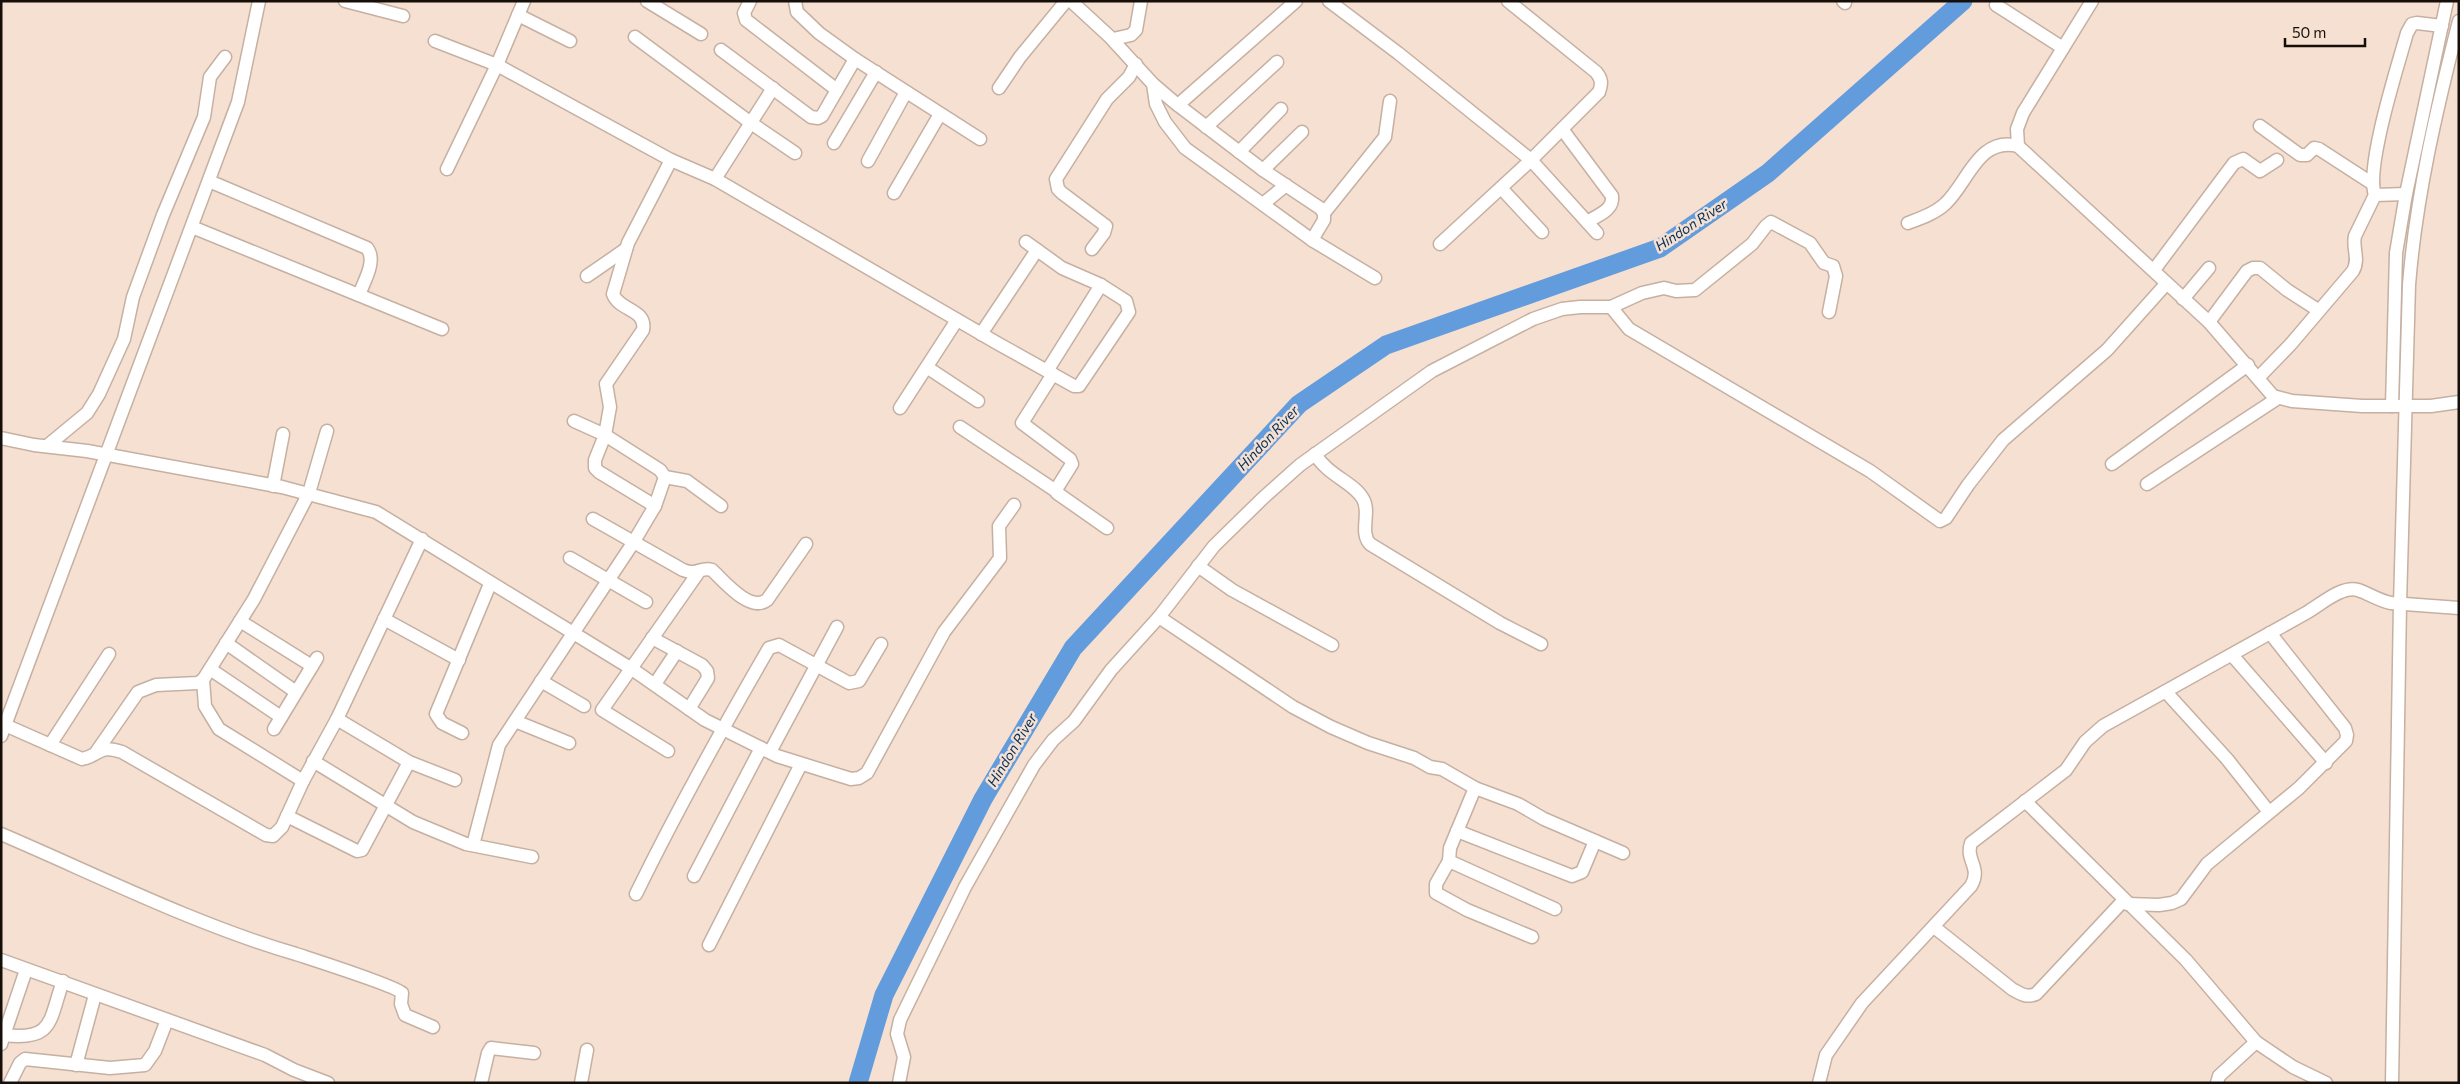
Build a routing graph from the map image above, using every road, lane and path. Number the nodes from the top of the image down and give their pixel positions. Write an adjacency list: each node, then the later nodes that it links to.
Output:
1 (259, 1): 59 (street)
2 (345, 1): 17 (street)
3 (524, 1): 16 (street)
4 (647, 1): 20 (street)
5 (750, 1): 36 (street)
6 (795, 1): 28 (street)
7 (1066, 1): 35 (street)
8 (1071, 1): 23 (street)
9 (1141, 1): 23 (street)
10 (1296, 1): 39 (street)
11 (1329, 1): 53 (street)
12 (1508, 1): 45 (street)
13 (2092, 1): 25 (street)
14 (2447, 1): 19 (street)
15 (1996, 5): 25 (street)
16 (518, 15): 24 (street); 31 (street)
17 (403, 16)
18 (2459, 21): 98 (street)
19 (2442, 26): 62 (street); 64 (street)
20 (701, 34)
21 (635, 37): 42 (street)
22 (435, 40): 31 (street)
23 (1112, 40): 30 (street)
24 (570, 41)
25 (2062, 48): 49 (street)
26 (721, 50): 34 (street)
27 (225, 57): 106 (street)
28 (855, 59): 32 (street); 36 (street)
29 (1277, 62): 44 (street)
30 (1136, 64): 33 (street); 75 (street)
31 (497, 65): 52 (street); 56 (street)
32 (876, 72): 37 (street); 48 (street)
33 (1153, 84): 39 (street); 65 (street)
34 (773, 88): 36 (street); 42 (street)
35 (999, 88)
36 (837, 90)
37 (906, 92): 41 (street); 55 (street)
38 (1390, 101): 66 (street)
39 (1178, 105): 44 (street)
40 (1281, 109): 50 (street)
41 (940, 114): 47 (street); 63 (street)
42 (750, 123): 51 (street); 58 (street)
43 (2260, 126): 62 (street)
44 (1206, 127): 50 (street)
45 (1562, 129): 53 (street); 67 (street)
46 (1302, 132): 57 (street)
47 (980, 139)
48 (834, 143)
49 (2018, 146): 68 (street); 77 (street)
50 (1240, 152): 57 (street)
51 (795, 153)
52 (671, 160): 58 (street); 74 (street)
53 (1531, 160): 61 (street); 67 (street)
54 (2276, 160): 77 (street)
55 (868, 161)
56 (446, 170)
57 (1263, 170): 60 (street)
58 (715, 179): 87 (street)
59 (209, 181): 69 (street); 82 (street)
60 (1286, 184): 65 (street); 66 (street)
61 (1501, 188): 70 (street); 73 (street)
62 (2374, 190): 64 (street); 85 (street)
63 (894, 192)
64 (2406, 194): 98 (street)
65 (1263, 204): 72 (street)
66 (1324, 213): 72 (street)
67 (1587, 222): 71 (street)
68 (1908, 223)
69 (192, 226): 82 (street); 108 (street)
70 (1542, 232)
71 (1597, 233)
72 (1312, 240): 79 (street)
73 (1440, 244)
74 (626, 249): 78 (street); 104 (street)
75 (1092, 249)
76 (2209, 268): 83 (street)
77 (2154, 270): 80 (street)
78 (587, 276)
79 (1375, 278)
80 (2166, 284): 83 (street); 84 (street)
81 (1101, 286): 90 (street); 93 (street); 93 (street)
82 (359, 295): 89 (street)
83 (2183, 299): 88 (street)
84 (1612, 307): 86 (street); 107 (street)
85 (2318, 310): 88 (street); 94 (street)
86 (1829, 312)
87 (957, 320): 90 (street); 92 (street)
88 (2209, 322): 91 (street)
89 (442, 329)
90 (981, 334): 93 (street)
91 (2248, 365): 94 (street); 109 (street)
92 (928, 368): 96 (street); 99 (street)
93 (1050, 373): 113 (street)
94 (2258, 378): 95 (street)
95 (2278, 398): 98 (street); 111 (street)
96 (978, 401)
97 (2459, 402): 98 (street)
98 (2398, 406): 129 (street)
99 (900, 408)
100 (574, 421): 104 (street)
101 (960, 427): 113 (street)
102 (327, 431): 114 (street)
103 (283, 434): 112 (street)
104 (605, 435): 110 (street); 116 (street)
105 (1, 438): 106 (street)
106 (47, 446): 108 (street)
107 (1315, 454): 124 (street); 141 (street)
108 (107, 456): 112 (street); 161 (street)
109 (2112, 464)
110 (666, 477): 116 (street); 117 (street)
111 (2147, 484)
112 (273, 486): 114 (street)
113 (1056, 492): 119 (street)
114 (309, 493): 120 (street); 134 (street)
115 (1014, 505): 171 (street)
116 (654, 506): 121 (street)
117 (721, 506)
118 (593, 519): 121 (street)
119 (1107, 528)
120 (422, 539): 127 (street); 133 (street)
121 (633, 543): 125 (street); 126 (street)
122 (806, 544): 125 (street)
123 (570, 558): 126 (street)
124 (1198, 566): 132 (street); 142 (street)
125 (698, 573): 138 (street)
126 (608, 581): 128 (street); 137 (street)
127 (490, 584): 137 (street); 146 (street)
128 (646, 602)
129 (2400, 604): 130 (street); 136 (street); 214 (street)
130 (2459, 608): 131 (street)
131 (2459, 613)
132 (1159, 617): 174 (street); 210 (street)
133 (384, 619): 146 (street); 157 (street)
134 (240, 620): 139 (street); 152 (street)
135 (837, 627): 147 (street)
136 (2270, 633): 145 (street); 170 (street)
137 (573, 634): 148 (street); 150 (street)
138 (652, 638): 143 (street); 148 (street)
139 (226, 643): 149 (street); 152 (street)
140 (881, 644): 147 (street)
141 (1541, 644)
142 (1332, 645)
143 (677, 651): 151 (street); 155 (street)
144 (109, 654): 164 (street)
145 (2232, 654): 153 (street); 170 (street)
146 (458, 660): 162 (street)
147 (816, 665): 160 (street); 165 (street)
148 (632, 669): 151 (street); 167 (street)
149 (207, 675): 156 (street); 166 (street); 173 (street)
150 (541, 681): 154 (street); 158 (street)
151 (655, 684): 155 (street)
152 (296, 692): 156 (street)
153 (2166, 692): 175 (street); 177 (street)
154 (584, 706)
155 (689, 709): 160 (street)
156 (282, 717): 159 (street)
157 (337, 719): 168 (street); 169 (street)
158 (515, 721): 163 (street); 182 (street)
159 (274, 729)
160 (722, 729): 165 (street); 187 (street)
161 (3, 730): 164 (street)
162 (462, 733)
163 (569, 743)
164 (50, 745): 166 (street)
165 (765, 750): 171 (street); 186 (street)
166 (97, 751): 178 (street)
167 (668, 751)
168 (314, 761): 173 (street); 176 (street)
169 (409, 762): 172 (street); 176 (street)
170 (2326, 763): 177 (street)
171 (802, 764): 192 (street)
172 (455, 780)
173 (303, 781): 178 (street)
174 (1475, 788): 179 (street); 181 (street)
175 (2025, 801): 188 (street); 190 (street)
176 (386, 804): 178 (street); 182 (street)
177 (2269, 812): 188 (street)
178 (287, 816)
179 (1457, 831): 181 (street); 185 (street)
180 (1, 834): 198 (street)
181 (1595, 841): 183 (street)
182 (473, 845): 184 (street)
183 (1624, 853)
184 (532, 857)
185 (1449, 861): 189 (street); 191 (street)
186 (694, 876)
187 (636, 894)
188 (2125, 902): 190 (street); 200 (street)
189 (1555, 909)
190 (1934, 927): 211 (street)
191 (1532, 937)
192 (709, 945)
193 (1, 960): 194 (street)
194 (26, 970): 195 (street); 199 (street)
195 (63, 981): 196 (street); 199 (street)
196 (95, 995): 197 (street); 203 (street)
197 (167, 1020): 203 (street); 204 (street)
198 (433, 1027)
199 (3, 1040)
200 (2256, 1042): 212 (street); 213 (street)
201 (586, 1050): 209 (street)
202 (534, 1053): 208 (street)
203 (76, 1065): 205 (street)
204 (294, 1070): 206 (street); 207 (street)
205 (10, 1083)
206 (289, 1083)
207 (328, 1083)
208 (481, 1083)
209 (581, 1083)
210 (899, 1083)
211 (1819, 1083)
212 (2216, 1083)
213 (2326, 1083)
214 (2392, 1083)

